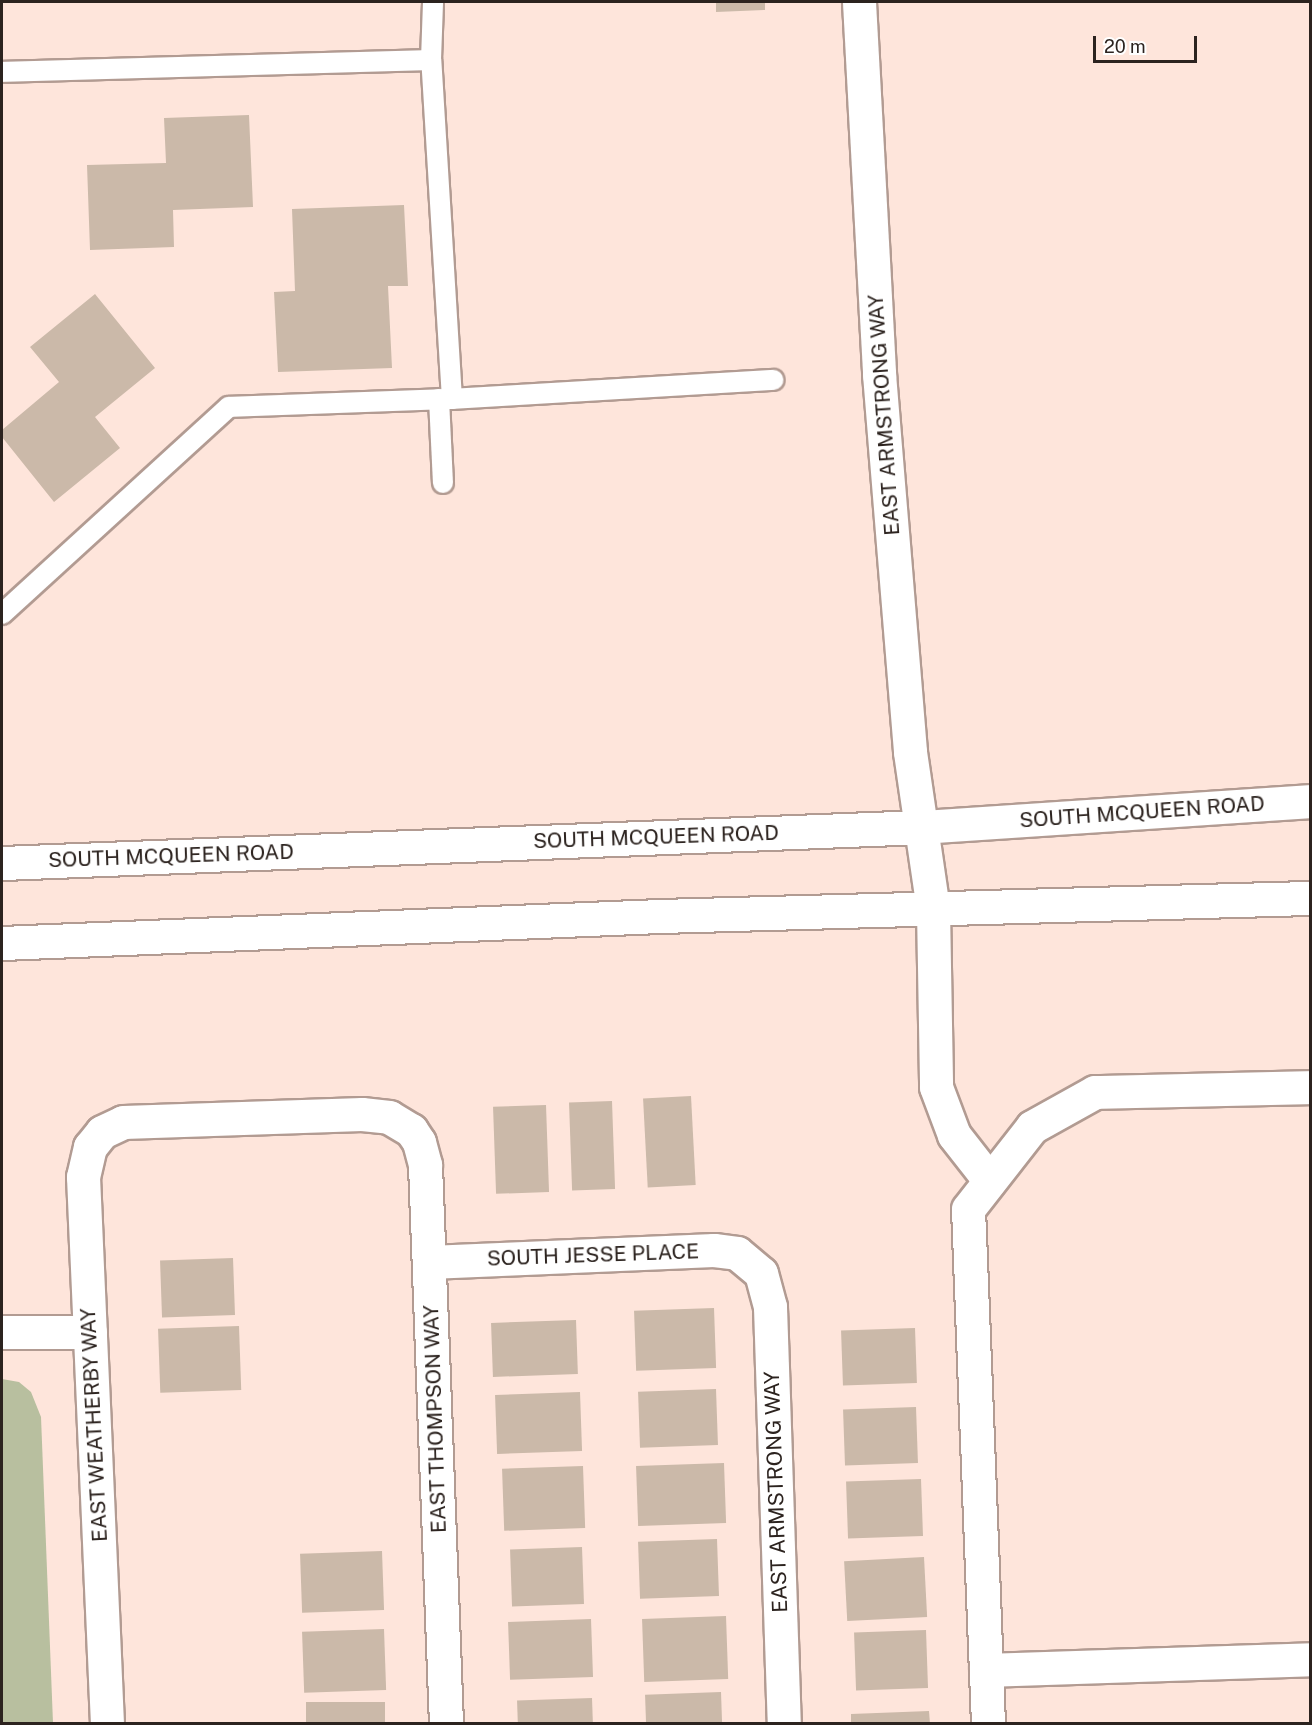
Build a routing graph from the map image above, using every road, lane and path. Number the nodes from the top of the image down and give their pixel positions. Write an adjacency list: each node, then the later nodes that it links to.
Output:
1 (433, 2): 3 (lane)
2 (859, 2): 10 (street, EAST ARMSTRONG WAY)
3 (431, 60): 4 (lane); 6 (lane)
4 (2, 72)
5 (773, 380): 6 (lane)
6 (445, 399): 7 (lane); 8 (lane)
7 (443, 483)
8 (2, 614)
9 (1311, 801): 10 (street, SOUTH MCQUEEN ROAD)
10 (921, 827): 11 (street, SOUTH MCQUEEN ROAD); 13 (street, EAST ARMSTRONG WAY)
11 (2, 862)
12 (1311, 898): 13 (street)
13 (933, 909): 14 (street); 17 (street, EAST ARMSTRONG WAY)
14 (2, 943)
15 (1311, 1087): 17 (street)
16 (102, 1132): 18 (street, EAST THOMPSON WAY); 21 (street, EAST WEATHERBY WAY)
17 (990, 1181): 23 (street)
18 (429, 1262): 19 (street, SOUTH JESSE PLACE); 25 (street, EAST THOMPSON WAY)
19 (753, 1264): 26 (street, EAST ARMSTRONG WAY)
20 (2, 1332): 21 (street)
21 (90, 1332): 24 (street, EAST WEATHERBY WAY)
22 (1311, 1659): 23 (street)
23 (986, 1670): 27 (street)
24 (107, 1724)
25 (446, 1724)
26 (784, 1724)
27 (988, 1724)

